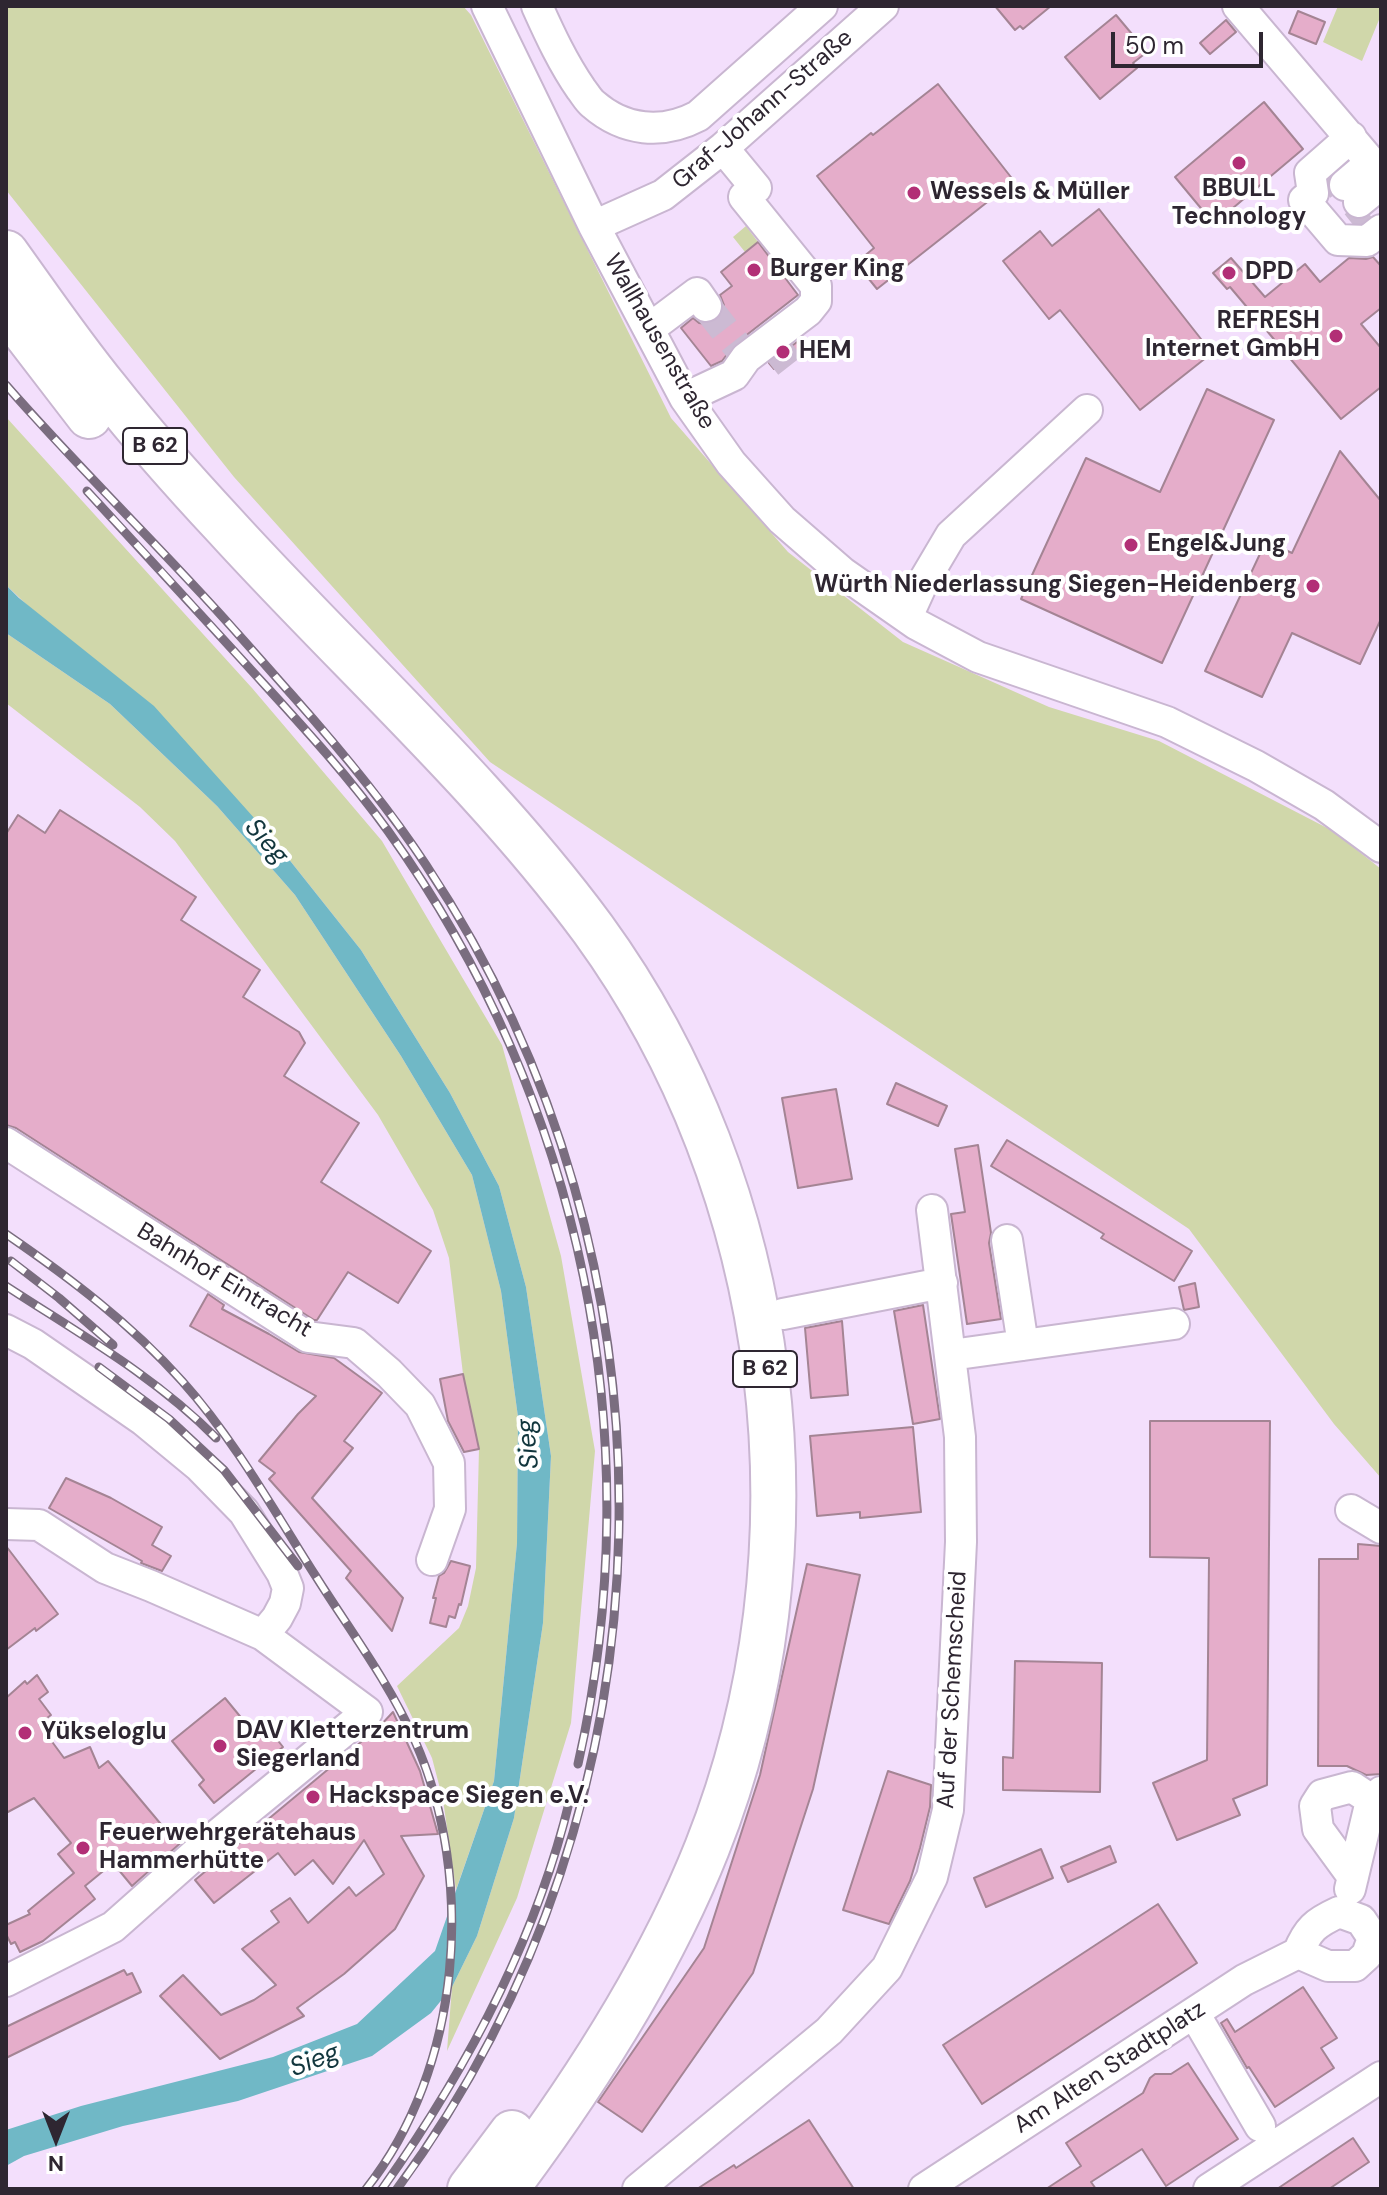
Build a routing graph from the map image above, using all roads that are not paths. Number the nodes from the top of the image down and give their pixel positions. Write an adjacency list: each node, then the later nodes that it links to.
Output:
1 (487, 6): 8 (street, Wallhausenstraße)
2 (537, 6): 3 (street)
3 (822, 6)
4 (883, 6): 6 (street, Graf-Johann-Straße)
5 (1238, 6): 7 (street)
6 (723, 148): 8 (street, Graf-Johann-Straße); 13 (street)
7 (1351, 195)
8 (594, 226): 12 (street, Wallhausenstraße)
9 (6, 253): 16 (highway, B 62)
10 (706, 306): 12 (street)
11 (6, 308): 16 (highway, B 62)
12 (649, 329): 13 (street, Wallhausenstraße)
13 (685, 398): 15 (street, Wallhausenstraße)
14 (1087, 410): 15 (street)
15 (907, 617): 17 (street, Wallhausenstraße)
16 (310, 637): 40 (highway, B 62); 41 (highway, B 62)
17 (1381, 847)
18 (6, 1143): 30 (street, Bahnhof Eintracht)
19 (932, 1210): 21 (street, Auf der Schemscheid)
20 (1007, 1240): 25 (street)
21 (942, 1283): 22 (street); 26 (street, Auf der Schemscheid)
22 (783, 1314)
23 (1174, 1324): 25 (street)
24 (6, 1330): 31 (street)
25 (1023, 1345): 26 (street)
26 (951, 1355): 42 (street, Auf der Schemscheid)
27 (1351, 1510): 29 (street)
28 (6, 1524): 31 (street)
29 (1381, 1528)
30 (432, 1560)
31 (263, 1635): 36 (street)
32 (1377, 1797): 33 (street); 33 (street)
33 (1353, 1877): 34 (street)
34 (1345, 1914): 35 (street, Am Alten Stadtplatz); 35 (street)
35 (1298, 1953): 37 (street, Am Alten Stadtplatz)
36 (6, 1981)
37 (1194, 2013): 39 (street); 43 (street, Am Alten Stadtplatz)
38 (1381, 2077): 44 (street)
39 (1260, 2126)
40 (470, 2189)
41 (506, 2189)
42 (638, 2189)
43 (924, 2189)
44 (1209, 2189)

